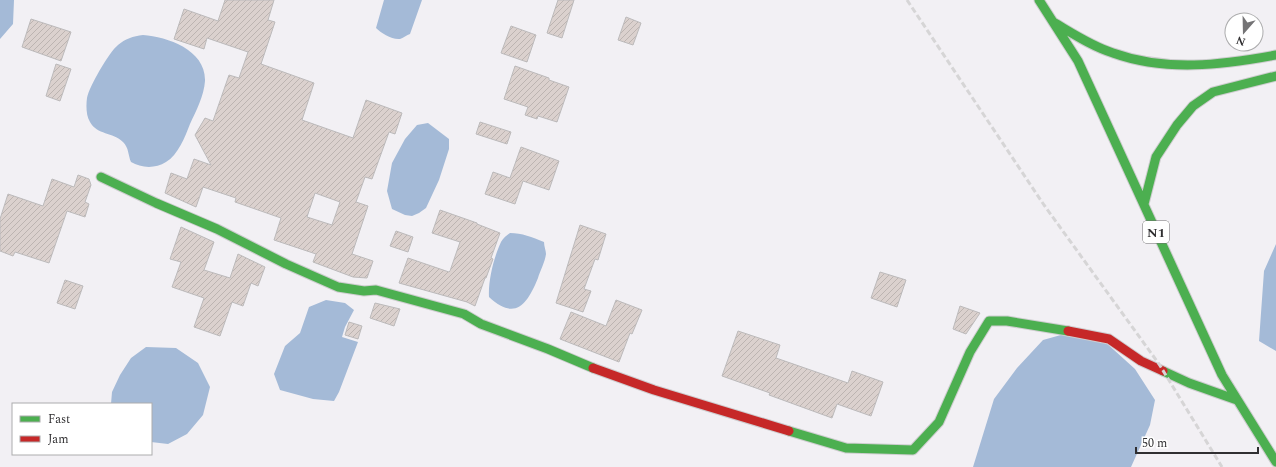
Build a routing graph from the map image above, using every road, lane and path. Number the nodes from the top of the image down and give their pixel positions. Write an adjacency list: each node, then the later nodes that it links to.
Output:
1 (1039, 0): 2 (main road, N1)
2 (1053, 22): 3 (main road); 6 (main road, N1)
3 (1276, 55)
4 (1276, 76): 6 (main road)
5 (101, 177): 7 (main road)
6 (1144, 204): 7 (main road, N1)
7 (1237, 400): 8 (main road, N1)
8 (1276, 462)

